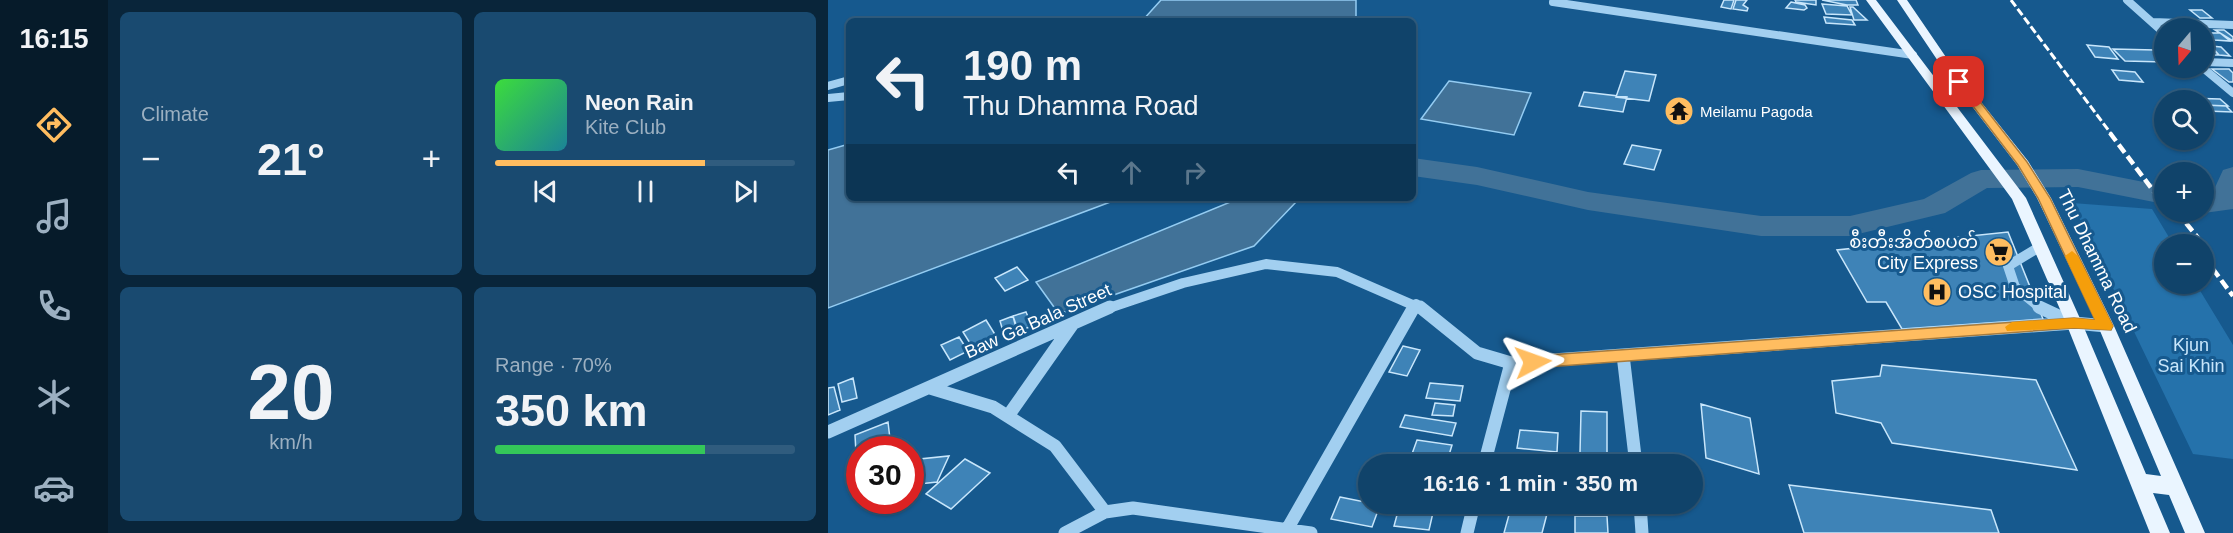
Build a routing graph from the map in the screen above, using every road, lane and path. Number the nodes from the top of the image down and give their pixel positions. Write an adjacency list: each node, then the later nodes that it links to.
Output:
1 (1871, 0): 7 (main road)
2 (1902, 0): 16 (main road, Thu Dhamma Road)
3 (2127, 0): 5 (street)
4 (1553, 2): 7 (street)
5 (2153, 22): 6 (street)
6 (2233, 26)
7 (1912, 55): 17 (main road)
8 (2214, 62): 9 (street)
9 (2233, 63)
10 (2214, 77): 13 (street)
11 (846, 81): 12 (street)
12 (828, 86)
13 (2233, 93)
14 (846, 96): 15 (street)
15 (828, 98)
16 (2064, 241): 17 (main road); 21 (main road, Thu Dhamma Road)
17 (2039, 242): 19 (main road); 19 (street)
18 (1416, 303): 20 (street, Baw Ga Bala Street); 23 (street, Baw Ga Bala Street); 34 (street)
19 (2074, 323): 21 (street, Baw Ga Bala Street); 22 (street, Baw Ga Bala Street); 29 (main road)
20 (1072, 325): 24 (street, Baw Ga Bala Street); 25 (street)
21 (2106, 326): 30 (main road, Thu Dhamma Road)
22 (1623, 355): 23 (street, Baw Ga Bala Street); 28 (street)
23 (1511, 363): 27 (street)
24 (930, 388): 25 (street); 26 (street, Baw Ga Bala Street)
25 (1008, 416): 31 (street)
26 (828, 432)
27 (1487, 454)
28 (1635, 454)
29 (2139, 482): 30 (main road); 39 (main road)
30 (2175, 488): 40 (main road, Thu Dhamma Road)
31 (1105, 512): 34 (street); 35 (street)
32 (1472, 514): 37 (street)
33 (1641, 514): 38 (street)
34 (1285, 531): 36 (street)
35 (1065, 533)
36 (1311, 533)
37 (1467, 533)
38 (1642, 533)
39 (2160, 533)
40 (2195, 533)

